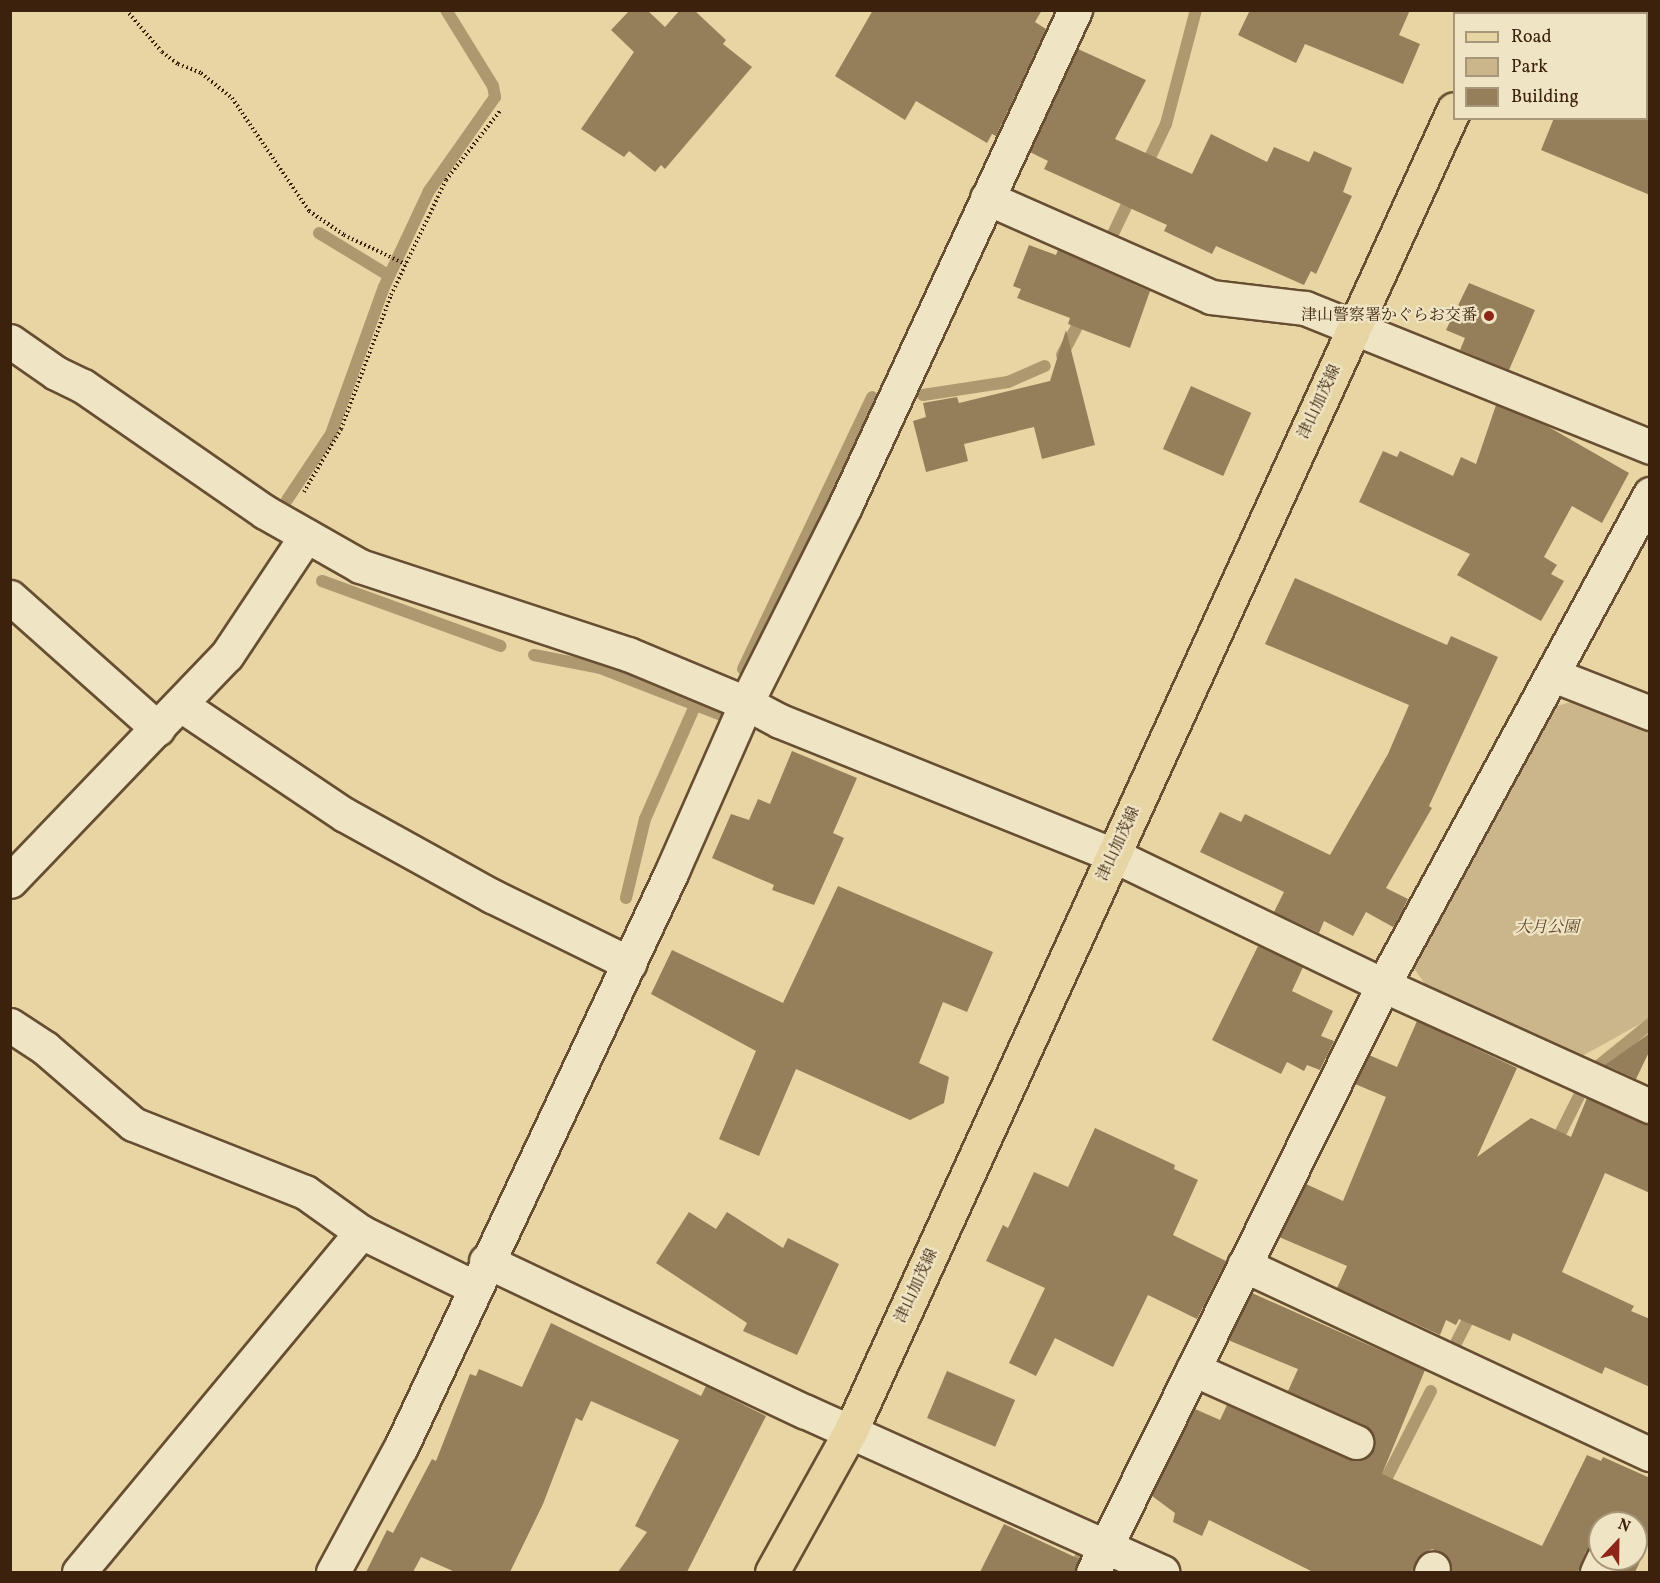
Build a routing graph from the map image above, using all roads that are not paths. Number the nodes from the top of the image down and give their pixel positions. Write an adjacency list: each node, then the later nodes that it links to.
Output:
1 (1075, 10): 3 (street)
2 (1453, 114): 4 (main road, 津山加茂線)
3 (987, 198): 4 (street); 11 (street)
4 (1353, 329): 6 (street); 15 (main road, 津山加茂線)
5 (10, 341): 8 (street)
6 (1650, 447)
7 (1650, 495): 10 (street)
8 (295, 529): 11 (street); 12 (street)
9 (10, 597): 14 (street)
10 (1553, 675): 13 (street); 18 (street)
11 (746, 703): 15 (street); 17 (street)
12 (181, 705): 14 (street); 17 (street)
13 (1650, 713)
14 (158, 729): 16 (street)
15 (1113, 855): 18 (street); 25 (main road, 津山加茂線)
16 (10, 881)
17 (629, 963): 23 (street)
18 (1383, 985): 20 (street); 22 (street)
19 (10, 1025): 21 (street)
20 (1650, 1106)
21 (361, 1232): 23 (street); 29 (street)
22 (1244, 1265): 24 (street); 27 (street)
23 (480, 1274): 25 (street); 30 (street)
24 (1193, 1369): 26 (street); 28 (street)
25 (850, 1432): 28 (street); 31 (main road, 津山加茂線)
26 (1356, 1442)
27 (1650, 1455)
28 (1099, 1560): 32 (street)
29 (79, 1572)
30 (333, 1572)
31 (772, 1572)
32 (1163, 1572)

